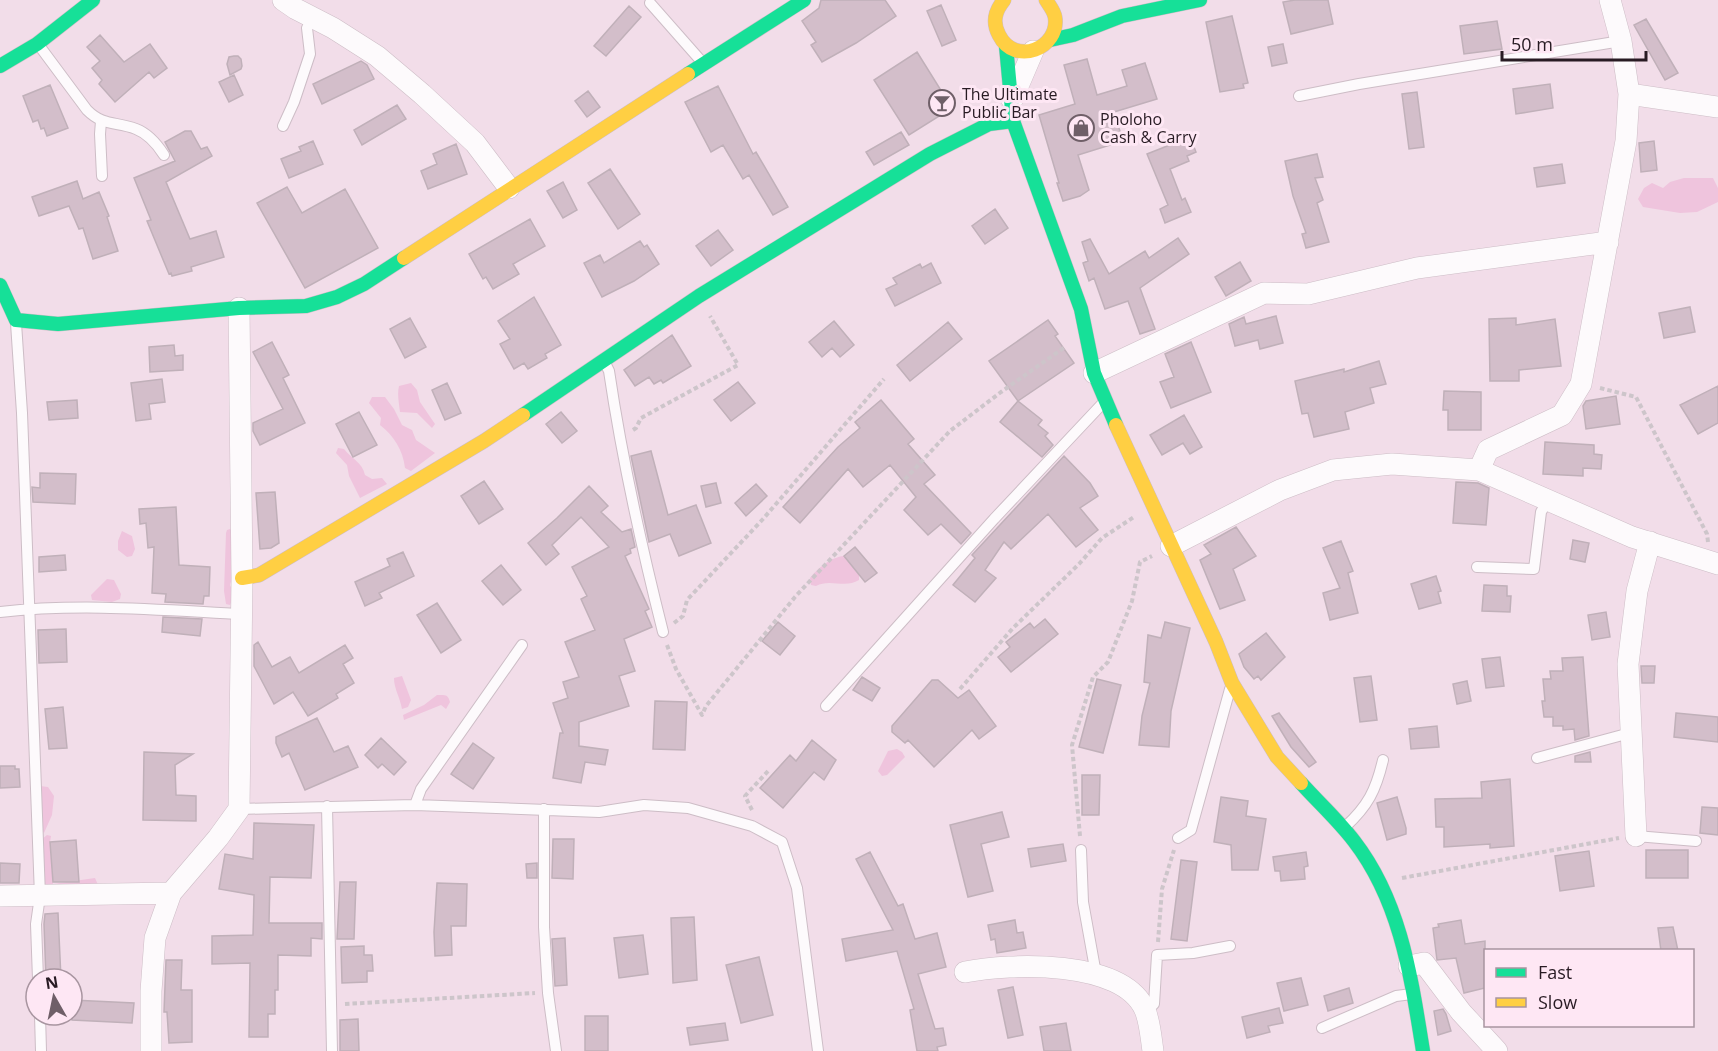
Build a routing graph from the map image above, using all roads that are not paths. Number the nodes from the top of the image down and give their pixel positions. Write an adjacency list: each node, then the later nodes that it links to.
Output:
1 (93, 0): 16 (street)
2 (283, 0): 14 (street)
3 (804, 0): 19 (street)
4 (987, 0): 12 (street)
5 (1004, 0): 12 (street)
6 (1200, 0): 13 (street)
7 (1610, 0): 15 (street)
8 (1048, 2): 10 (street); 17 (street)
9 (650, 3): 19 (lane)
10 (1069, 8)
11 (1088, 12): 13 (street)
12 (995, 16): 18 (street)
13 (1122, 16): 17 (street)
14 (313, 17): 27 (lane); 30 (street)
15 (1621, 41): 21 (street); 22 (lane)
16 (38, 44): 20 (street); 25 (lane)
17 (1042, 45): 18 (street); 23 (street)
18 (1006, 46): 23 (street)
19 (704, 65): 30 (street)
20 (0, 66)
21 (1629, 94): 24 (street); 31 (street)
22 (1299, 96)
23 (1012, 100): 26 (street)
24 (1718, 107)
25 (101, 121): 28 (lane); 29 (lane)
26 (1013, 121): 35 (street); 36 (street)
27 (283, 126)
28 (164, 155)
29 (102, 176)
30 (509, 188): 33 (street)
31 (1608, 242): 36 (street); 38 (street)
32 (0, 285): 34 (street)
33 (239, 308): 34 (street); 44 (street)
34 (16, 320): 45 (lane)
35 (603, 361): 44 (street); 48 (lane)
36 (1094, 373): 37 (street)
37 (1105, 402): 41 (street); 51 (lane)
38 (1479, 471): 39 (street); 41 (street)
39 (1548, 500): 40 (street); 43 (lane)
40 (1650, 542): 42 (street); 52 (street)
41 (1171, 546): 50 (street)
42 (1714, 562)
43 (1477, 567)
44 (242, 578): 47 (street)
45 (30, 609): 46 (lane); 47 (lane); 66 (lane)
46 (0, 612)
47 (241, 614): 57 (street)
48 (663, 632)
49 (522, 645): 55 (lane)
50 (1232, 683): 59 (street); 61 (lane)
51 (826, 706)
52 (1630, 734): 53 (lane); 60 (street)
53 (1537, 758)
54 (1383, 760): 59 (lane)
55 (416, 805): 56 (lane); 58 (lane)
56 (327, 806): 57 (lane); 78 (lane)
57 (239, 809): 64 (street)
58 (544, 809): 79 (lane); 80 (lane)
59 (1343, 829): 68 (street)
60 (1636, 836): 62 (lane)
61 (1178, 838)
62 (1696, 841)
63 (1081, 850): 71 (lane)
64 (171, 893): 66 (street); 77 (street)
65 (0, 896): 66 (street)
66 (40, 896): 69 (lane)
67 (1230, 946): 73 (lane)
68 (1409, 966): 72 (street); 83 (street)
69 (38, 967)
70 (965, 972): 71 (street)
71 (1096, 974): 73 (street)
72 (1412, 994): 75 (lane); 82 (street)
73 (1144, 1010): 81 (street)
74 (40, 1027): 76 (lane)
75 (1322, 1028)
76 (41, 1051)
77 (151, 1051)
78 (332, 1051)
79 (556, 1051)
80 (818, 1051)
81 (1153, 1051)
82 (1422, 1051)
83 (1497, 1051)

